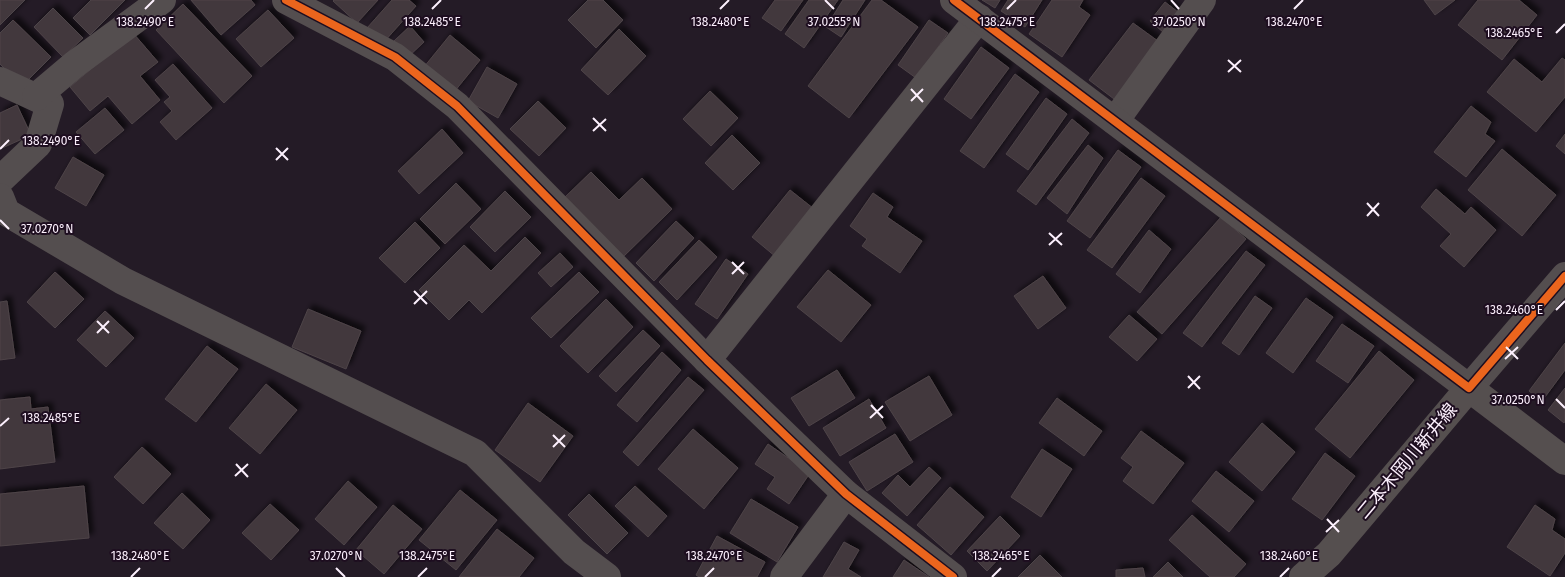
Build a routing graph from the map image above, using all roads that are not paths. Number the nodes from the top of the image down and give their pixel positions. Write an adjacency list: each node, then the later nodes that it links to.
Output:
1 (162, 0): 7 (street)
2 (286, 0): 12 (street)
3 (954, 0): 5 (street)
4 (1202, 0): 8 (street)
5 (979, 18): 8 (street); 12 (street)
6 (0, 81): 7 (street)
7 (36, 97): 9 (street)
8 (1115, 121): 13 (street)
9 (0, 180)
10 (0, 197): 16 (street)
11 (1565, 276): 13 (street)
12 (707, 360): 15 (street)
13 (1468, 388): 14 (main road, 二本木岡川新井線); 19 (main road, 二本木岡川新井線)
14 (1565, 461)
15 (846, 494): 17 (street); 18 (street)
16 (607, 577)
17 (784, 577)
18 (952, 577)
19 (1303, 577)

